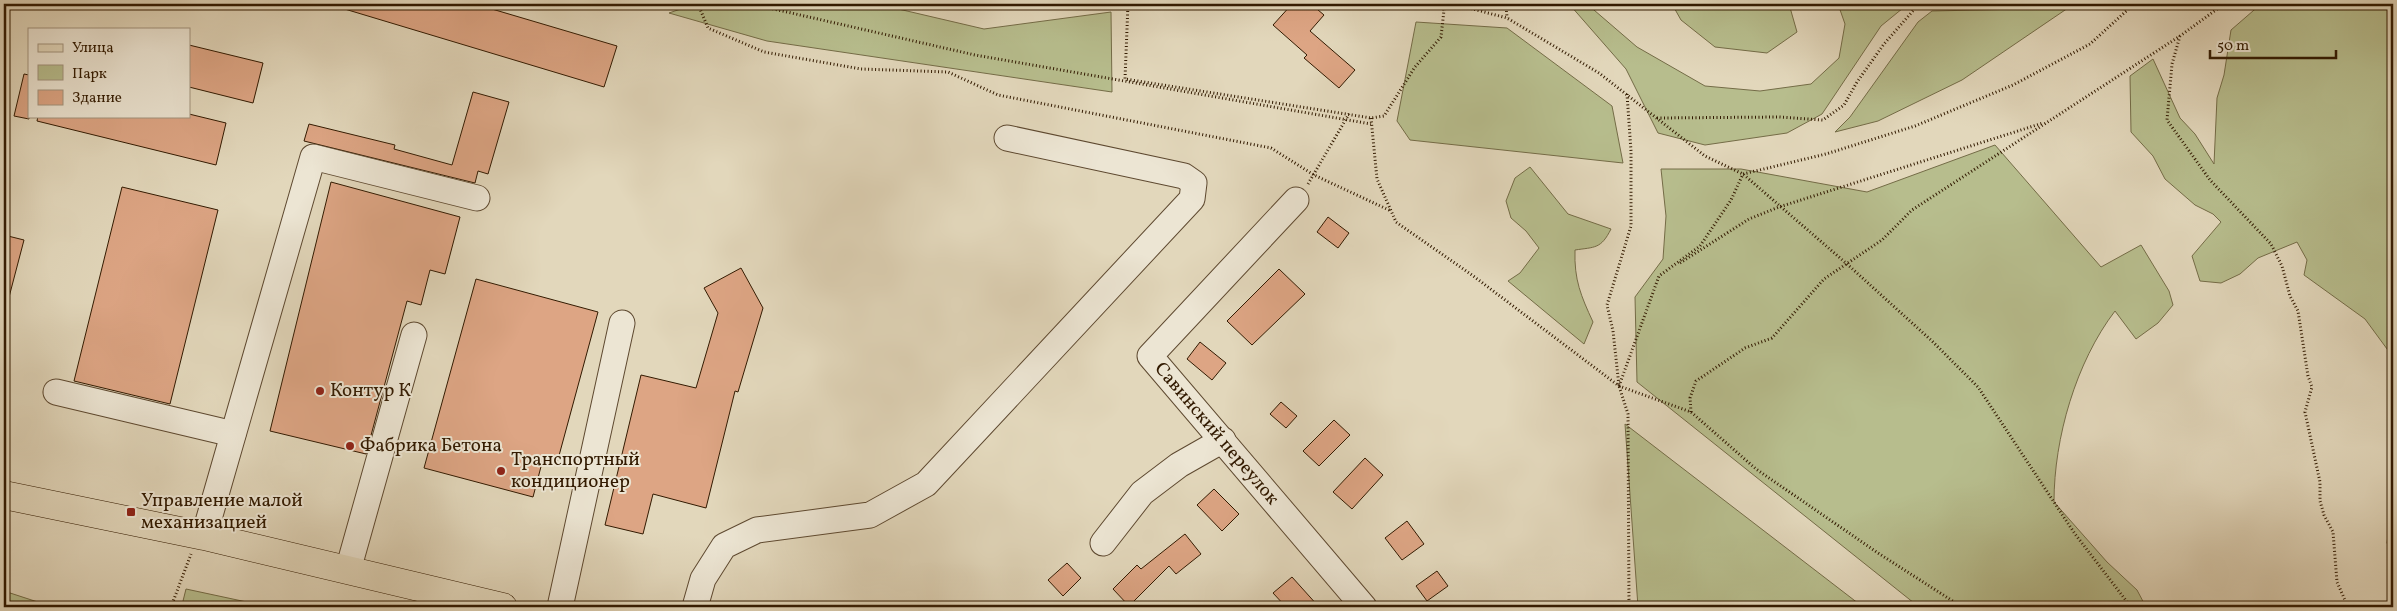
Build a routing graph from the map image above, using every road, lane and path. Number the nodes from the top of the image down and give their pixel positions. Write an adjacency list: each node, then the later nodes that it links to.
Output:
1 (698, 4): 20 (path)
2 (752, 4): 16 (path)
3 (1128, 4): 13 (path)
4 (1437, 4): 14 (path)
5 (1454, 4): 10 (path)
6 (1506, 4): 10 (path)
7 (1919, 4): 15 (path)
8 (2134, 4): 21 (path)
9 (2224, 4): 11 (path)
10 (1507, 18): 12 (path)
11 (2180, 36): 17 (path); 47 (path)
12 (1627, 94): 15 (path); 30 (path)
13 (1350, 114): 14 (path); 16 (path)
14 (1372, 118): 18 (path)
15 (1657, 118): 21 (path)
16 (1344, 120): 18 (path); 20 (path)
17 (2049, 121): 24 (path); 26 (path)
18 (1371, 124): 25 (path)
19 (1008, 138): 42 (street)
20 (1314, 174): 23 (path); 25 (path)
21 (1743, 174): 24 (path); 27 (path)
22 (477, 198): 33 (street)
23 (1296, 200): 34 (street, Савинский переулок)
24 (1779, 207): 26 (path); 27 (path)
25 (1391, 211): 30 (path)
26 (1847, 264): 32 (path); 46 (path)
27 (1659, 276): 30 (path)
28 (622, 323): 41 (street)
29 (414, 335): 38 (street)
30 (1619, 386): 32 (path); 44 (path)
31 (56, 392): 33 (street)
32 (1691, 412): 45 (path)
33 (233, 434): 36 (street)
34 (1223, 440): 37 (street); 43 (street, Савинский переулок)
35 (4, 495): 36 (main road)
36 (201, 536): 38 (main road); 39 (path)
37 (1103, 543)
38 (348, 570): 40 (main road)
39 (171, 607)
40 (503, 607)
41 (560, 607)
42 (695, 607)
43 (1363, 607)
44 (1629, 607)
45 (1962, 607)
46 (2132, 607)
47 (2348, 607)

